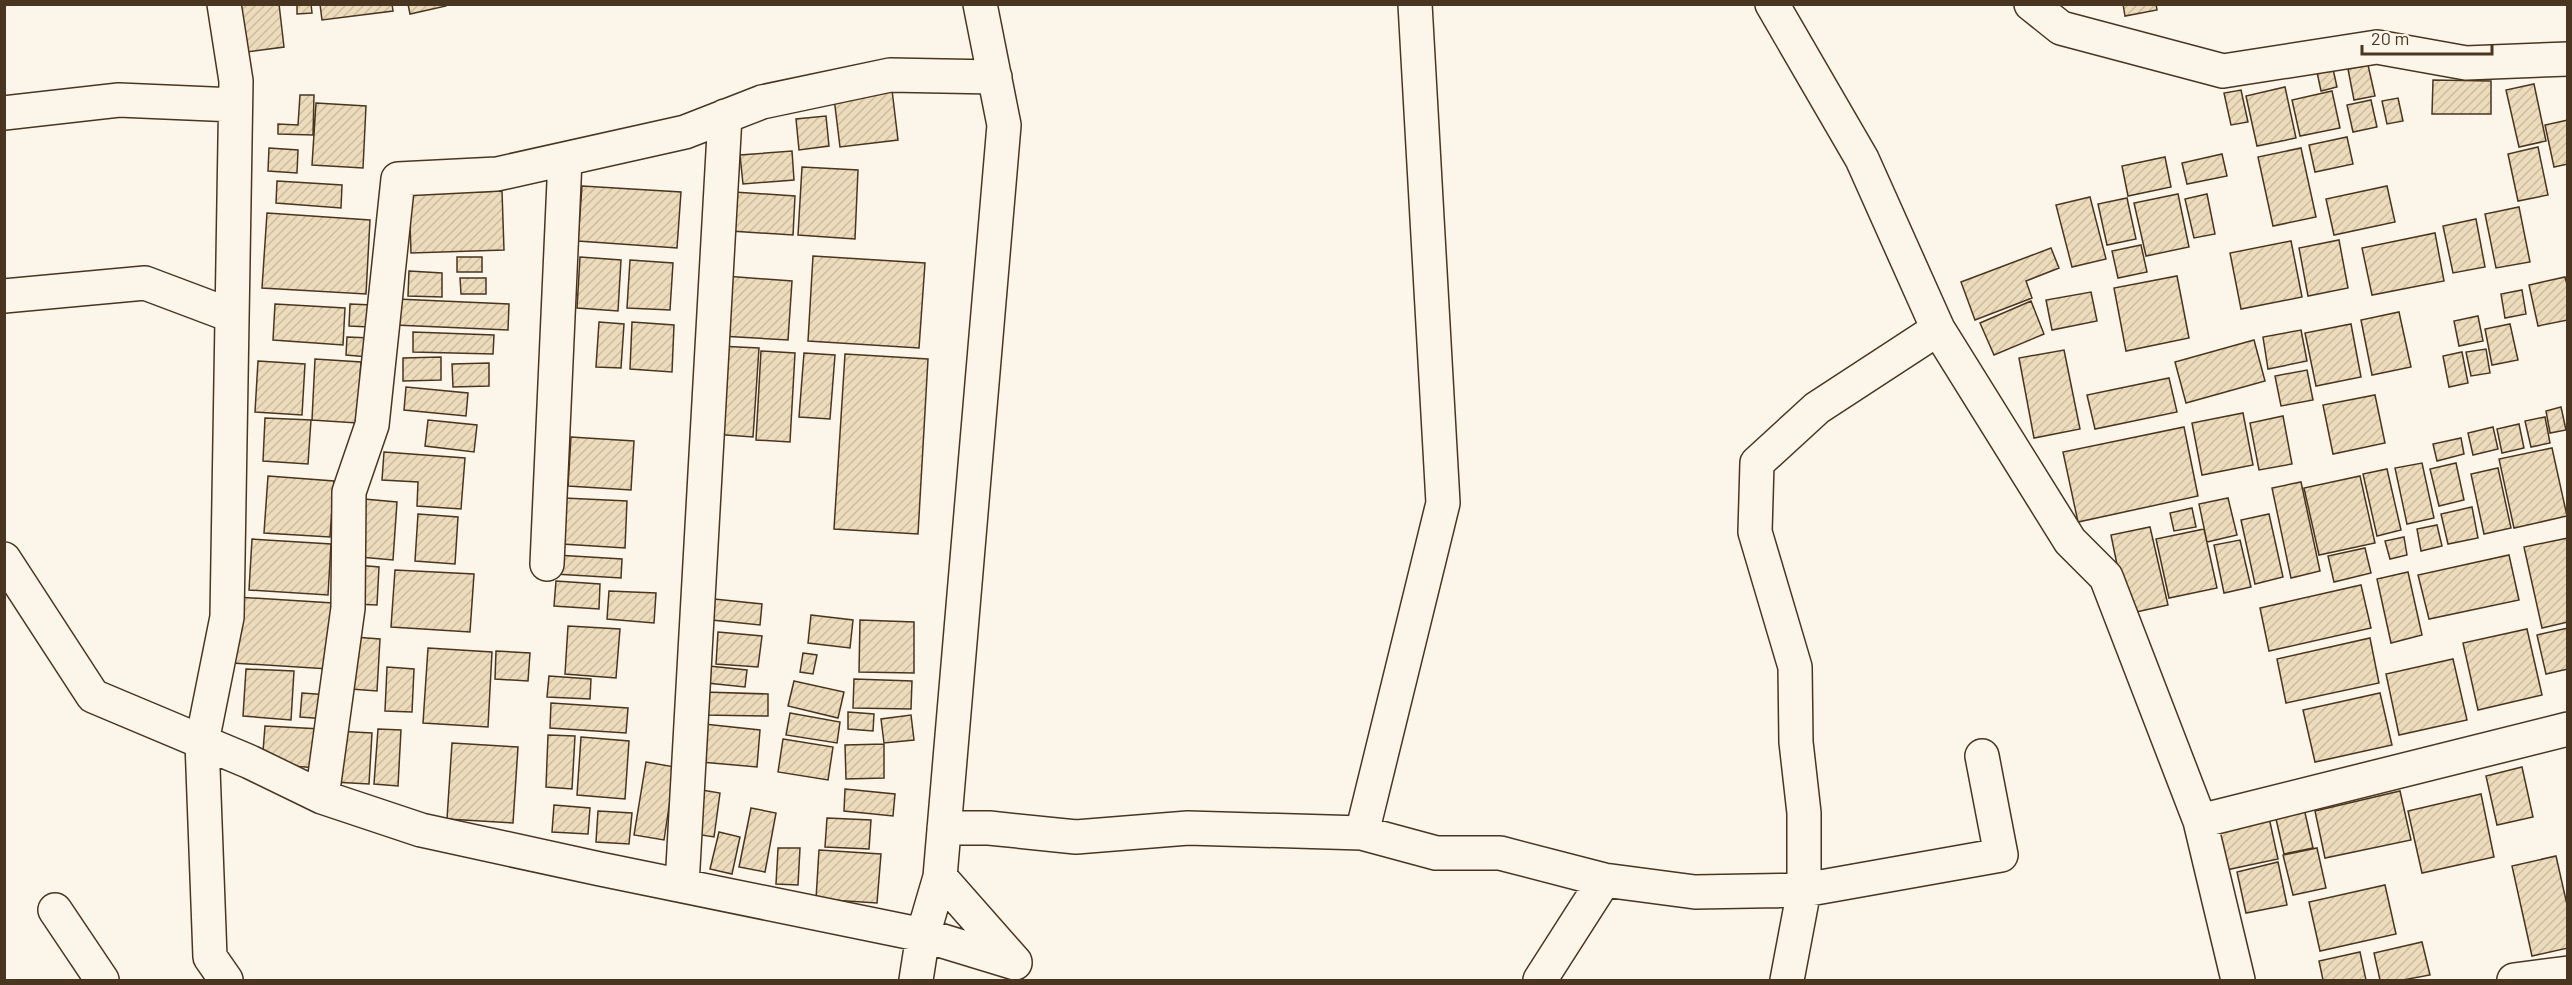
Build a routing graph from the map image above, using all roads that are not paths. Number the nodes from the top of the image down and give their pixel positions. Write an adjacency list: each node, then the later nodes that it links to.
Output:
1 (224, 4): 8 (street)
2 (980, 4): 7 (street)
3 (1415, 4): 23 (street)
4 (1772, 4): 14 (street)
5 (2031, 4): 6 (street)
6 (2568, 59)
7 (995, 77): 10 (street); 22 (street)
8 (235, 105): 9 (street); 13 (street)
9 (4, 113)
10 (726, 116): 11 (street); 26 (street)
11 (565, 159): 16 (street); 20 (street)
12 (4, 296): 13 (street)
13 (230, 315): 18 (street)
14 (1938, 329): 21 (street); 27 (street)
15 (4, 559): 18 (street)
16 (547, 564)
17 (2568, 729): 21 (street)
18 (202, 742): 20 (street); 33 (street)
19 (1982, 756): 27 (street)
20 (322, 797): 26 (street)
21 (2200, 821): 37 (street)
22 (944, 828): 23 (street); 24 (street)
23 (1362, 833): 25 (street)
24 (940, 877): 29 (street); 30 (street)
25 (1604, 880): 27 (street); 35 (street)
26 (682, 885): 29 (street)
27 (1804, 890): 36 (street)
28 (55, 910): 32 (street)
29 (923, 935): 30 (street); 34 (street)
30 (1023, 972)
31 (2568, 973): 38 (street)
32 (102, 981)
33 (226, 981)
34 (916, 981)
35 (1540, 981)
36 (1787, 981)
37 (2238, 981)
38 (2514, 981)

